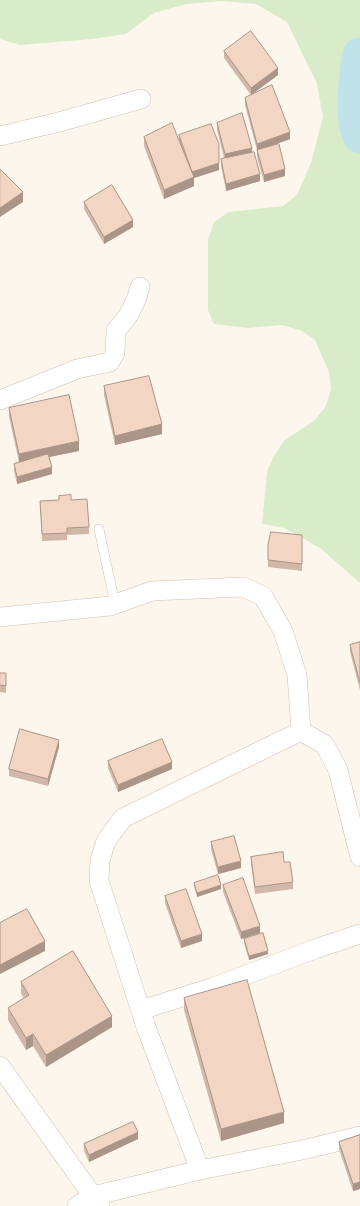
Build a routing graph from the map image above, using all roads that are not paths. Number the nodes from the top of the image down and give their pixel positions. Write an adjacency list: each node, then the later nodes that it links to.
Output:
1 (141, 99): 2 (street)
2 (0, 136)
3 (140, 287): 4 (street)
4 (0, 400)
5 (99, 529): 6 (lane)
6 (115, 604): 7 (street); 8 (street)
7 (0, 617)
8 (301, 731): 9 (street); 11 (street)
9 (360, 857)
10 (360, 934): 11 (street)
11 (141, 1010): 14 (street)
12 (0, 1066): 15 (street)
13 (360, 1136): 14 (street)
14 (200, 1170): 15 (street)
15 (97, 1201): 16 (street)
16 (77, 1206)

